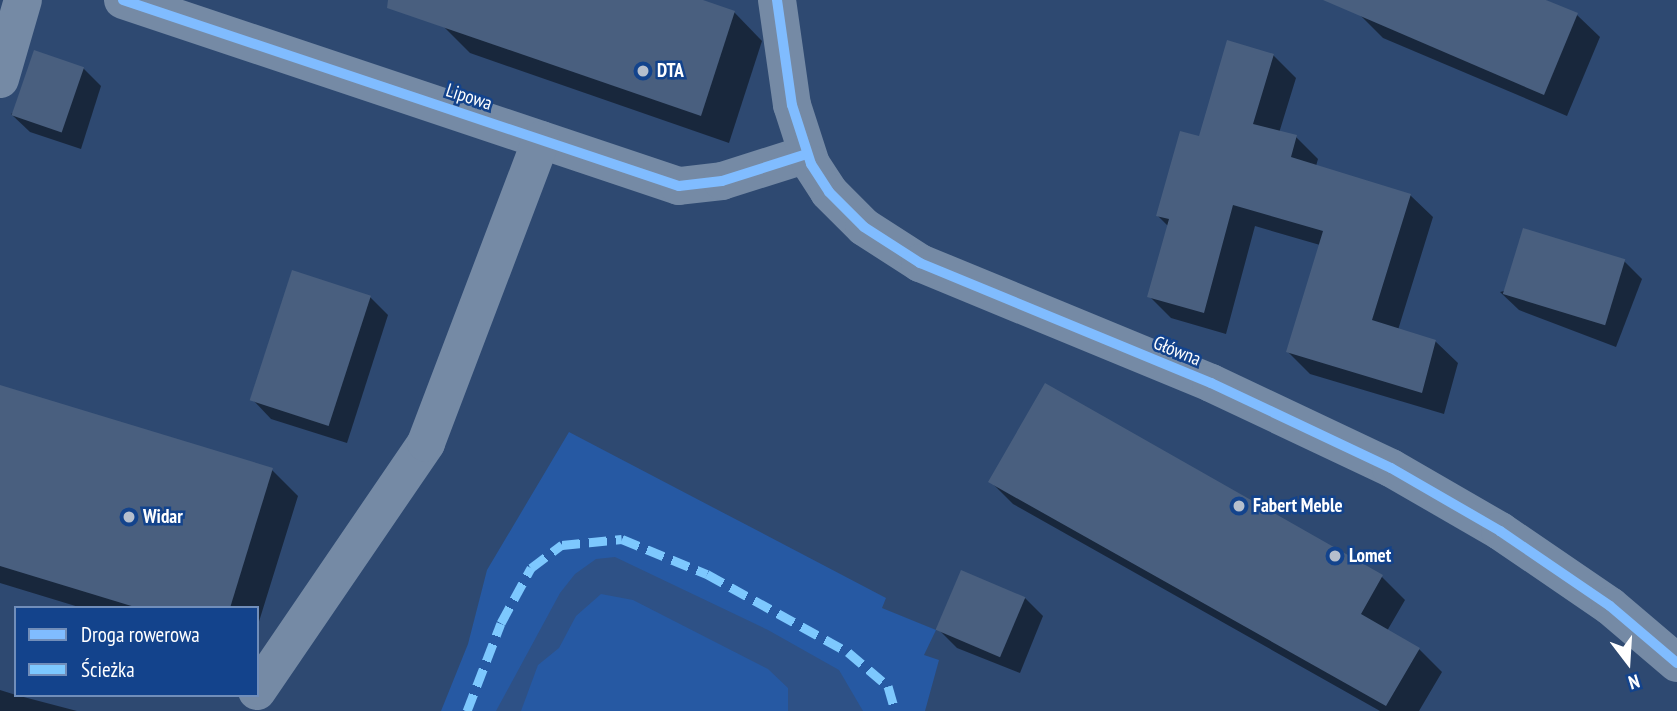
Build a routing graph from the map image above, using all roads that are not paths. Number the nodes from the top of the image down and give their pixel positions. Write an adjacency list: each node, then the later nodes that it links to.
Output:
1 (23, 0): 4 (street)
2 (123, 0): 5 (street, Lipowa)
3 (777, 0): 6 (street, Główna)
4 (0, 79)
5 (541, 140): 6 (street, Lipowa); 8 (street)
6 (807, 154): 7 (street, Główna)
7 (1677, 663)
8 (259, 688)

